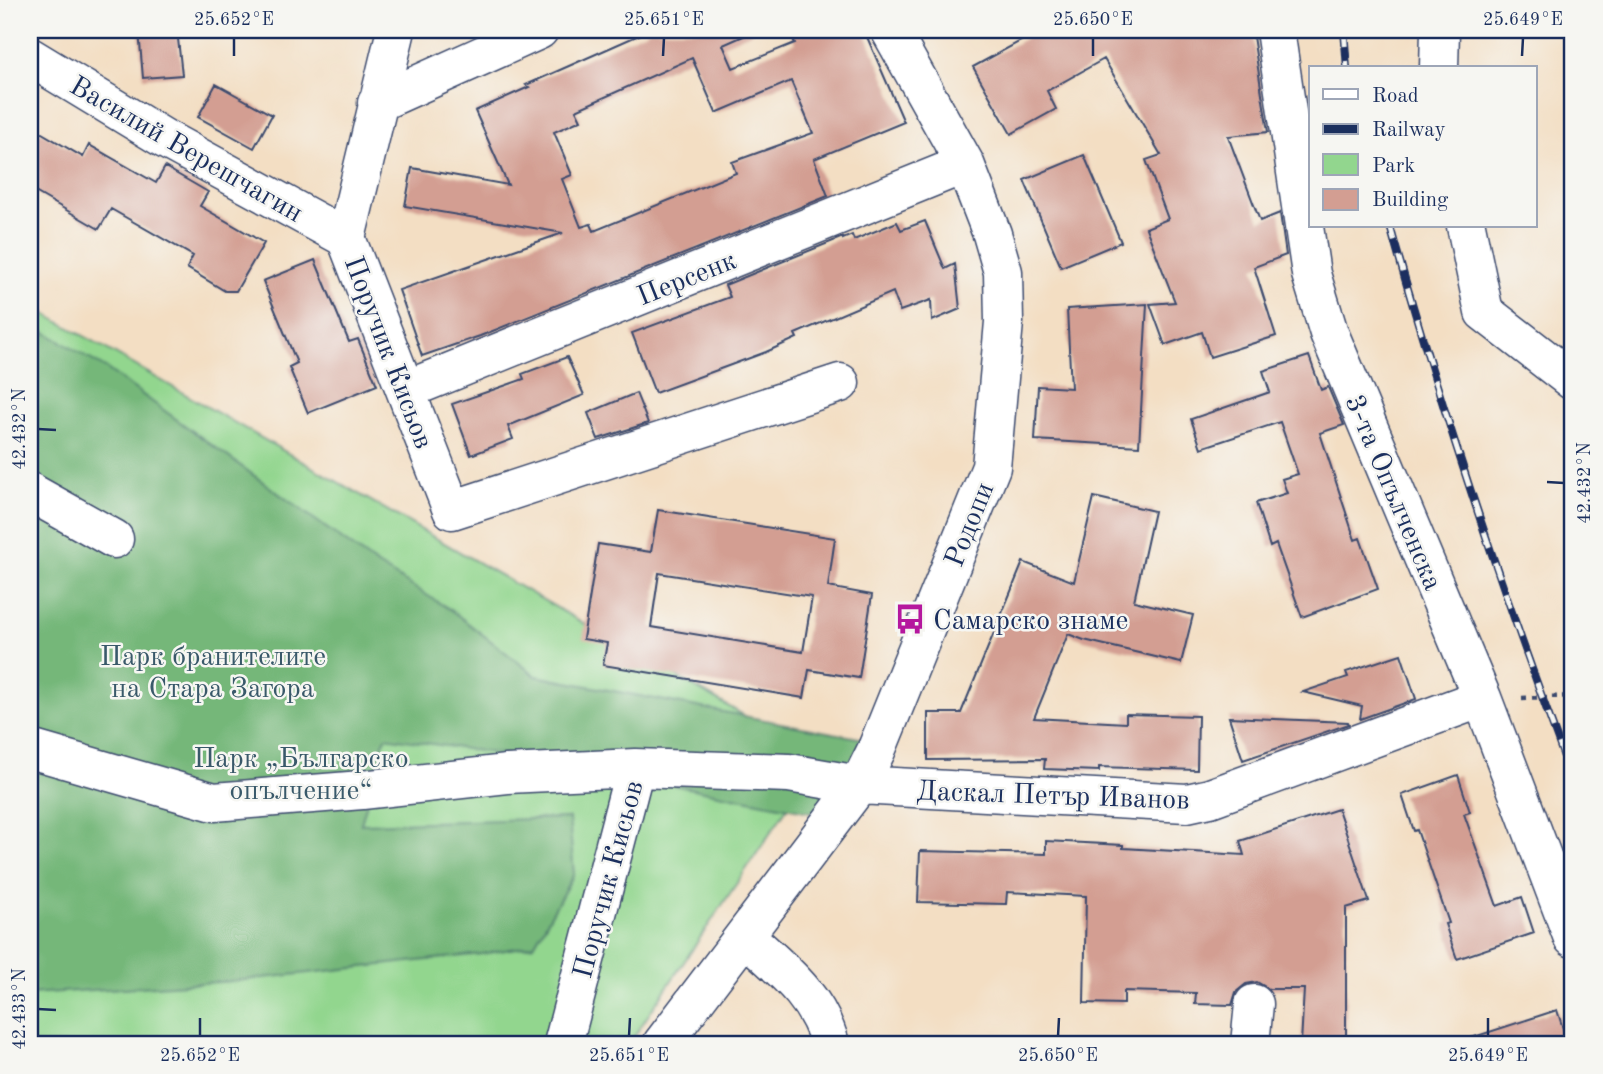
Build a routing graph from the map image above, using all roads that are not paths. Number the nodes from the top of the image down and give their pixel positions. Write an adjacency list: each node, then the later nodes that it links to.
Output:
1 (396, 30): 8 (street, Поручик Кисьов)
2 (539, 30): 8 (street)
3 (1275, 30): 17 (street, 3-та Опълченска)
4 (1440, 30): 7 (street)
5 (896, 32): 9 (street, Родопи)
6 (30, 57): 11 (street, Василий Верешчагин)
7 (1439, 66)
8 (377, 103): 11 (street, Поручик Кисьов)
9 (965, 164): 14 (street, Персенк); 20 (street, Родопи)
10 (1466, 228): 12 (street)
11 (346, 238): 14 (street, Поручик Кисьов)
12 (1573, 381)
13 (840, 383): 14 (street, Поручик Кисьов)
14 (406, 390)
15 (30, 492): 16 (street)
16 (114, 539)
17 (1482, 698): 20 (street, Даскал Петър Иванов); 22 (street, 3-та Опълченска)
18 (30, 749): 19 (street)
19 (635, 768): 20 (street, Поручик Кисьов); 24 (street, Поручик Кисьов)
20 (859, 785): 21 (street, Родопи)
21 (745, 936): 25 (street, Родопи); 26 (street)
22 (1573, 938)
23 (1254, 1004): 27 (street)
24 (563, 1044)
25 (662, 1044)
26 (830, 1044)
27 (1250, 1044)

